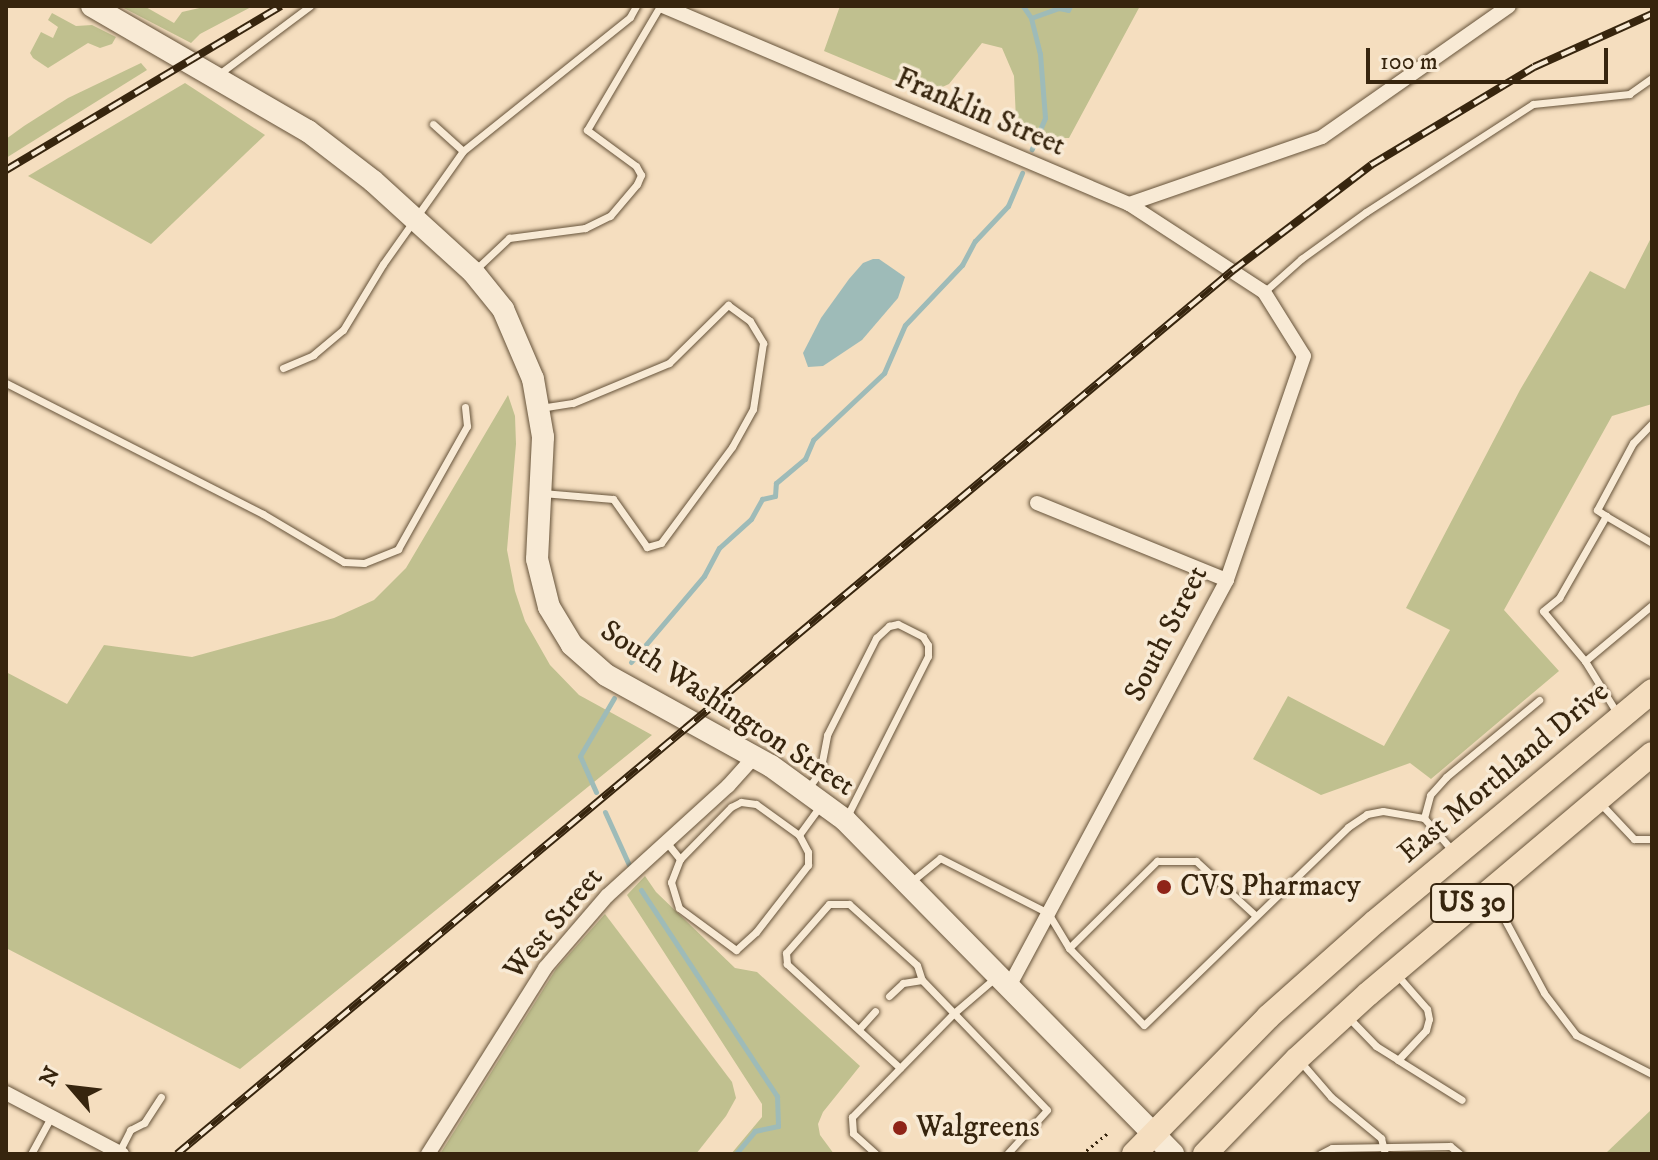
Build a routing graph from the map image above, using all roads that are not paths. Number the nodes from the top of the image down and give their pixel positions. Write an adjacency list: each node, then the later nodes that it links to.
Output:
1 (92, 6): 6 (main road, South Washington Street)
2 (310, 6): 6 (lane)
3 (636, 6): 9 (lane)
4 (661, 6): 10 (street, Franklin Street); 12 (lane)
5 (1509, 6): 10 (street)
6 (217, 75): 11 (main road, South Washington Street)
7 (1652, 78): 13 (lane)
8 (433, 124): 9 (lane)
9 (463, 151): 11 (lane)
10 (1129, 204): 13 (street, Franklin Street)
11 (414, 217): 12 (main road, South Washington Street); 14 (lane)
12 (473, 272): 17 (main road, South Washington Street)
13 (1264, 292): 23 (street, South Street)
14 (283, 368)
15 (6, 383): 16 (lane)
16 (465, 407)
17 (540, 408): 19 (main road, South Washington Street); 19 (lane)
18 (1652, 423): 21 (lane)
19 (540, 493): 30 (main road, South Washington Street)
20 (1037, 503): 23 (street)
21 (1606, 516): 22 (lane); 25 (lane)
22 (1652, 543)
23 (1227, 580): 42 (street, South Street)
24 (1652, 605): 25 (lane)
25 (1585, 661): 28 (lane)
26 (1652, 691): 28 (highway, East Morthland Drive / US 30)
27 (1539, 700): 33 (lane)
28 (1620, 718): 38 (highway, East Morthland Drive / US 30)
29 (1652, 754): 32 (highway, US 30)
30 (754, 757): 31 (main road, South Washington Street); 37 (street, West Street)
31 (815, 796): 34 (main road, South Washington Street); 34 (lane); 35 (lane)
32 (1597, 799): 36 (lane); 41 (highway, US 30)
33 (1424, 818): 38 (lane); 43 (lane)
34 (845, 820): 40 (main road, South Washington Street)
35 (799, 835): 39 (lane); 39 (lane)
36 (1652, 839)
37 (665, 841): 39 (lane); 65 (street, West Street)
38 (1456, 855): 61 (highway, East Morthland Drive / US 30)
39 (680, 859)
40 (908, 884): 42 (lane); 47 (main road, South Washington Street)
41 (1488, 889): 45 (highway, US 30); 56 (lane)
42 (1048, 913): 44 (lane); 47 (street, South Street)
43 (1256, 916): 44 (lane); 44 (lane)
44 (1069, 948)
45 (1393, 972): 51 (highway, US 30); 54 (lane)
46 (922, 980): 48 (lane); 50 (lane); 52 (lane)
47 (1002, 982): 50 (lane); 61 (main road, South Washington Street)
48 (889, 996)
49 (875, 1011): 52 (lane)
50 (954, 1013): 55 (lane); 67 (lane)
51 (1345, 1015): 53 (highway, US 30); 54 (lane)
52 (859, 1029): 55 (lane)
53 (1297, 1059): 62 (lane); 70 (highway, US 30)
54 (1398, 1060): 59 (lane)
55 (900, 1068): 66 (lane)
56 (1652, 1074)
57 (6, 1093): 60 (street)
58 (161, 1097): 63 (lane)
59 (1462, 1100)
60 (52, 1117): 63 (street); 64 (lane)
61 (1153, 1135): 68 (highway, US 30); 69 (main road, South Washington Street)
62 (1384, 1150): 71 (lane); 72 (lane)
63 (121, 1153)
64 (31, 1154)
65 (428, 1154)
66 (876, 1154)
67 (1007, 1154)
68 (1134, 1154)
69 (1173, 1154)
70 (1205, 1154)
71 (1320, 1154)
72 (1460, 1154)

